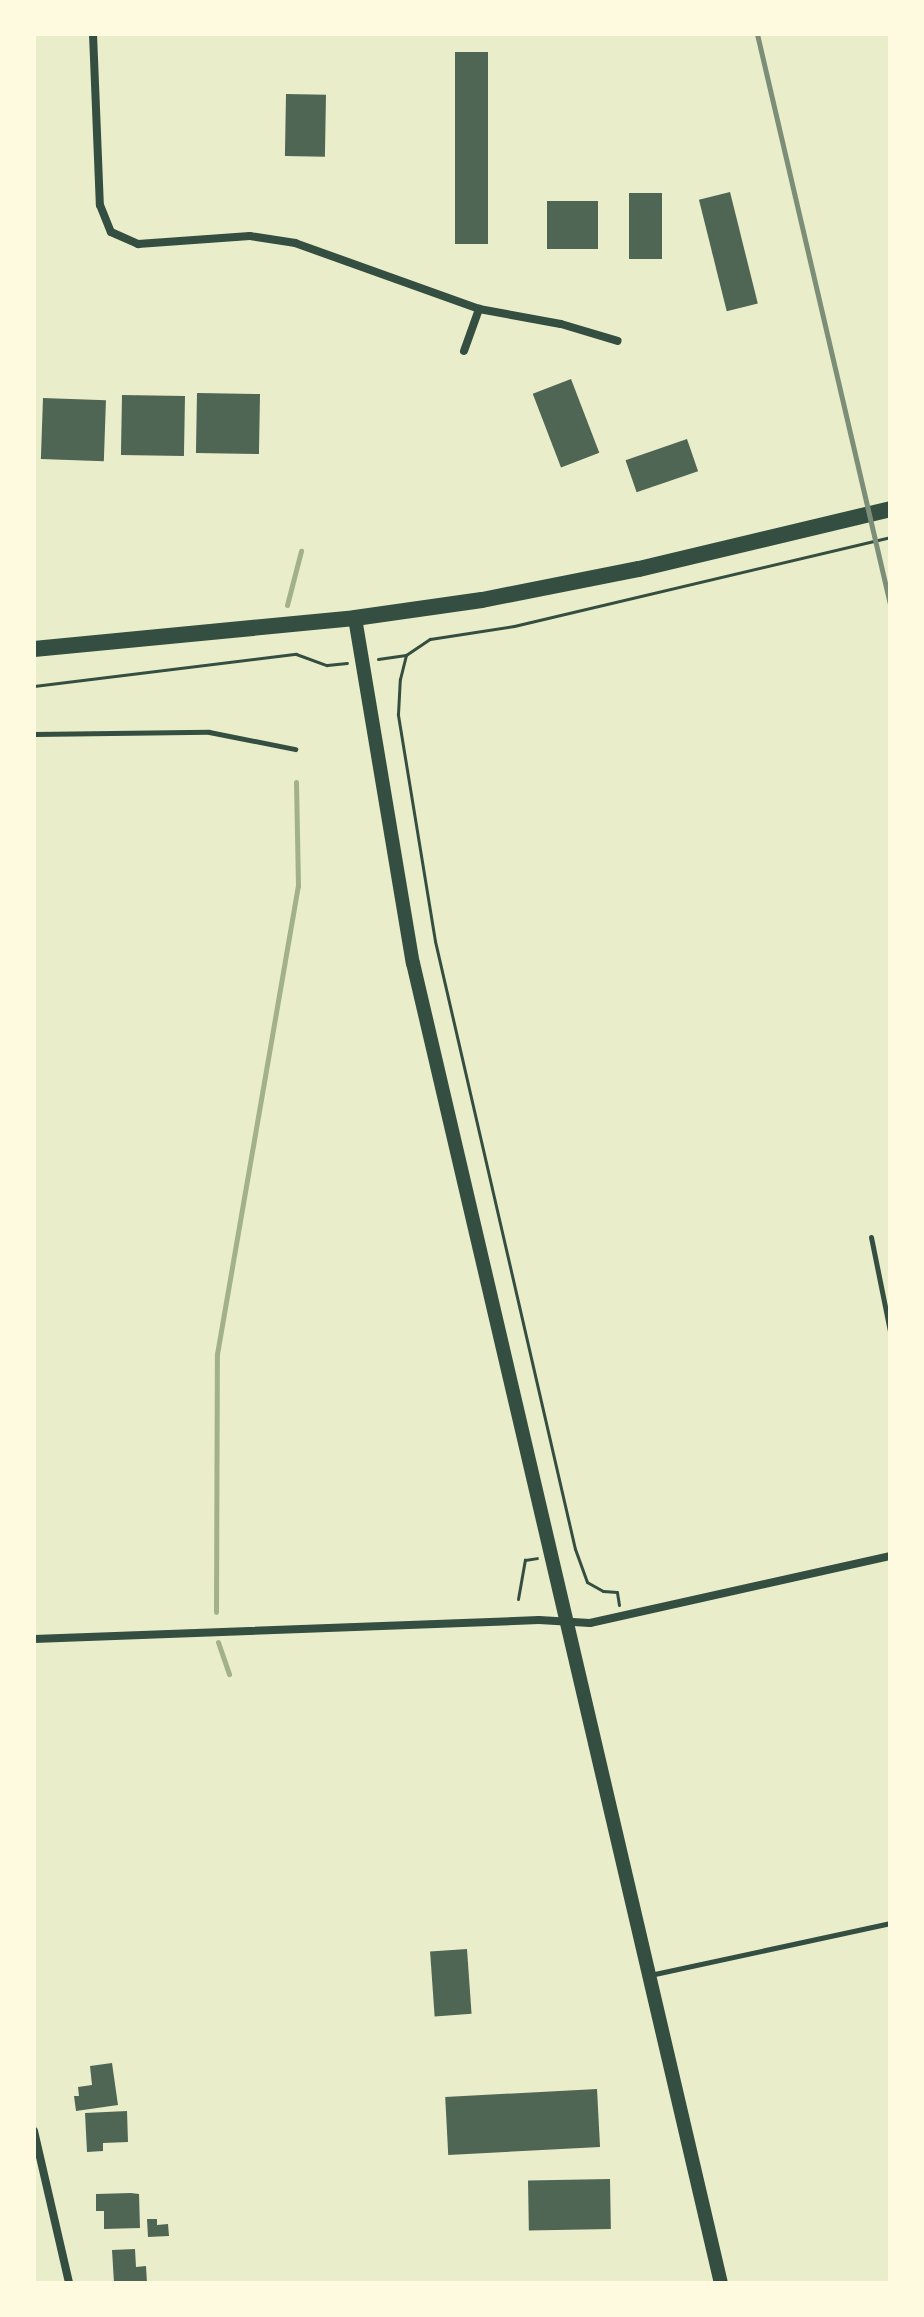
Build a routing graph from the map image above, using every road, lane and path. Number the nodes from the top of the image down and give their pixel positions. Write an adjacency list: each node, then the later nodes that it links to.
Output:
1 (93, 34): 2 (street)
2 (479, 309): 3 (street); 4 (street)
3 (618, 341)
4 (464, 351)
5 (890, 509): 7 (main road)
6 (890, 537): 9 (path)
7 (355, 618): 8 (main road); 10 (street)
8 (34, 649)
9 (406, 655): 10 (path); 17 (path)
10 (363, 661): 11 (path); 18 (street)
11 (34, 686)
12 (34, 734): 13 (lane)
13 (295, 749)
14 (871, 1237): 15 (lane)
15 (890, 1331)
16 (890, 1556): 17 (street)
17 (620, 1617): 18 (street)
18 (567, 1622): 19 (street); 21 (street)
19 (34, 1639)
20 (890, 1923): 21 (lane)
21 (649, 1976): 24 (street)
22 (34, 2131): 23 (street)
23 (69, 2283)
24 (721, 2283)

